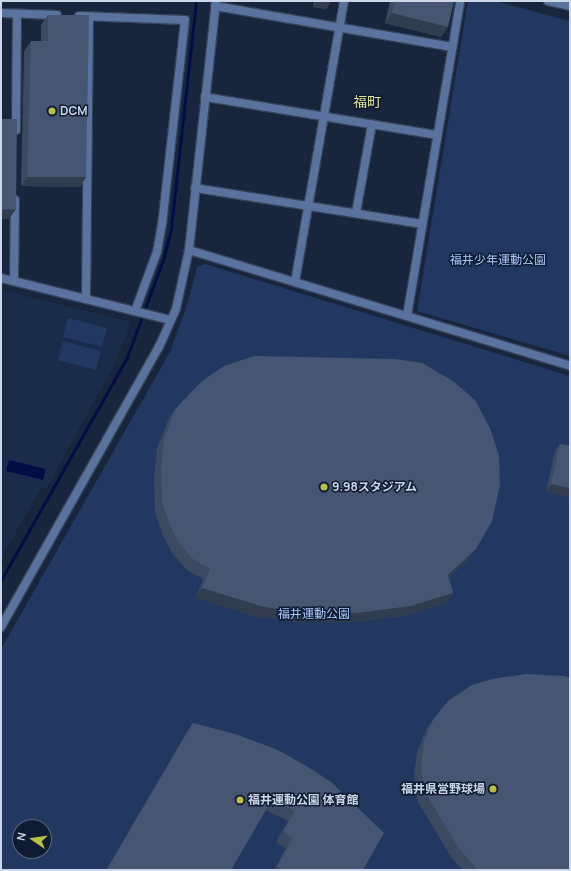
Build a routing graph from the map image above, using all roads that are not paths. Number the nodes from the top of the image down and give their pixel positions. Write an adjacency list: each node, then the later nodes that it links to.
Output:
1 (344, 1): 9 (street)
2 (460, 1): 10 (street)
3 (548, 1): 5 (street)
4 (215, 4): 9 (street); 11 (street)
5 (570, 6)
6 (1, 13): 7 (street)
7 (17, 14): 8 (street); 15 (street)
8 (89, 17): 25 (street); 26 (street)
9 (339, 26): 10 (street); 12 (street)
10 (452, 47): 14 (street)
11 (205, 97): 12 (street); 17 (street)
12 (323, 116): 13 (street); 18 (street)
13 (372, 124): 14 (street); 19 (street)
14 (437, 135): 20 (street)
15 (16, 140)
16 (15, 187): 23 (street)
17 (196, 188): 18 (street); 21 (street)
18 (308, 206): 19 (street); 24 (street)
19 (356, 213): 20 (street)
20 (422, 224): 27 (street)
21 (189, 250): 24 (street); 28 (street)
22 (1, 278): 23 (street)
23 (14, 281): 25 (street)
24 (295, 282): 27 (street)
25 (86, 299): 26 (street)
26 (135, 311): 28 (street)
27 (407, 316): 29 (street)
28 (172, 320): 30 (street)
29 (570, 366)
30 (1, 627)

